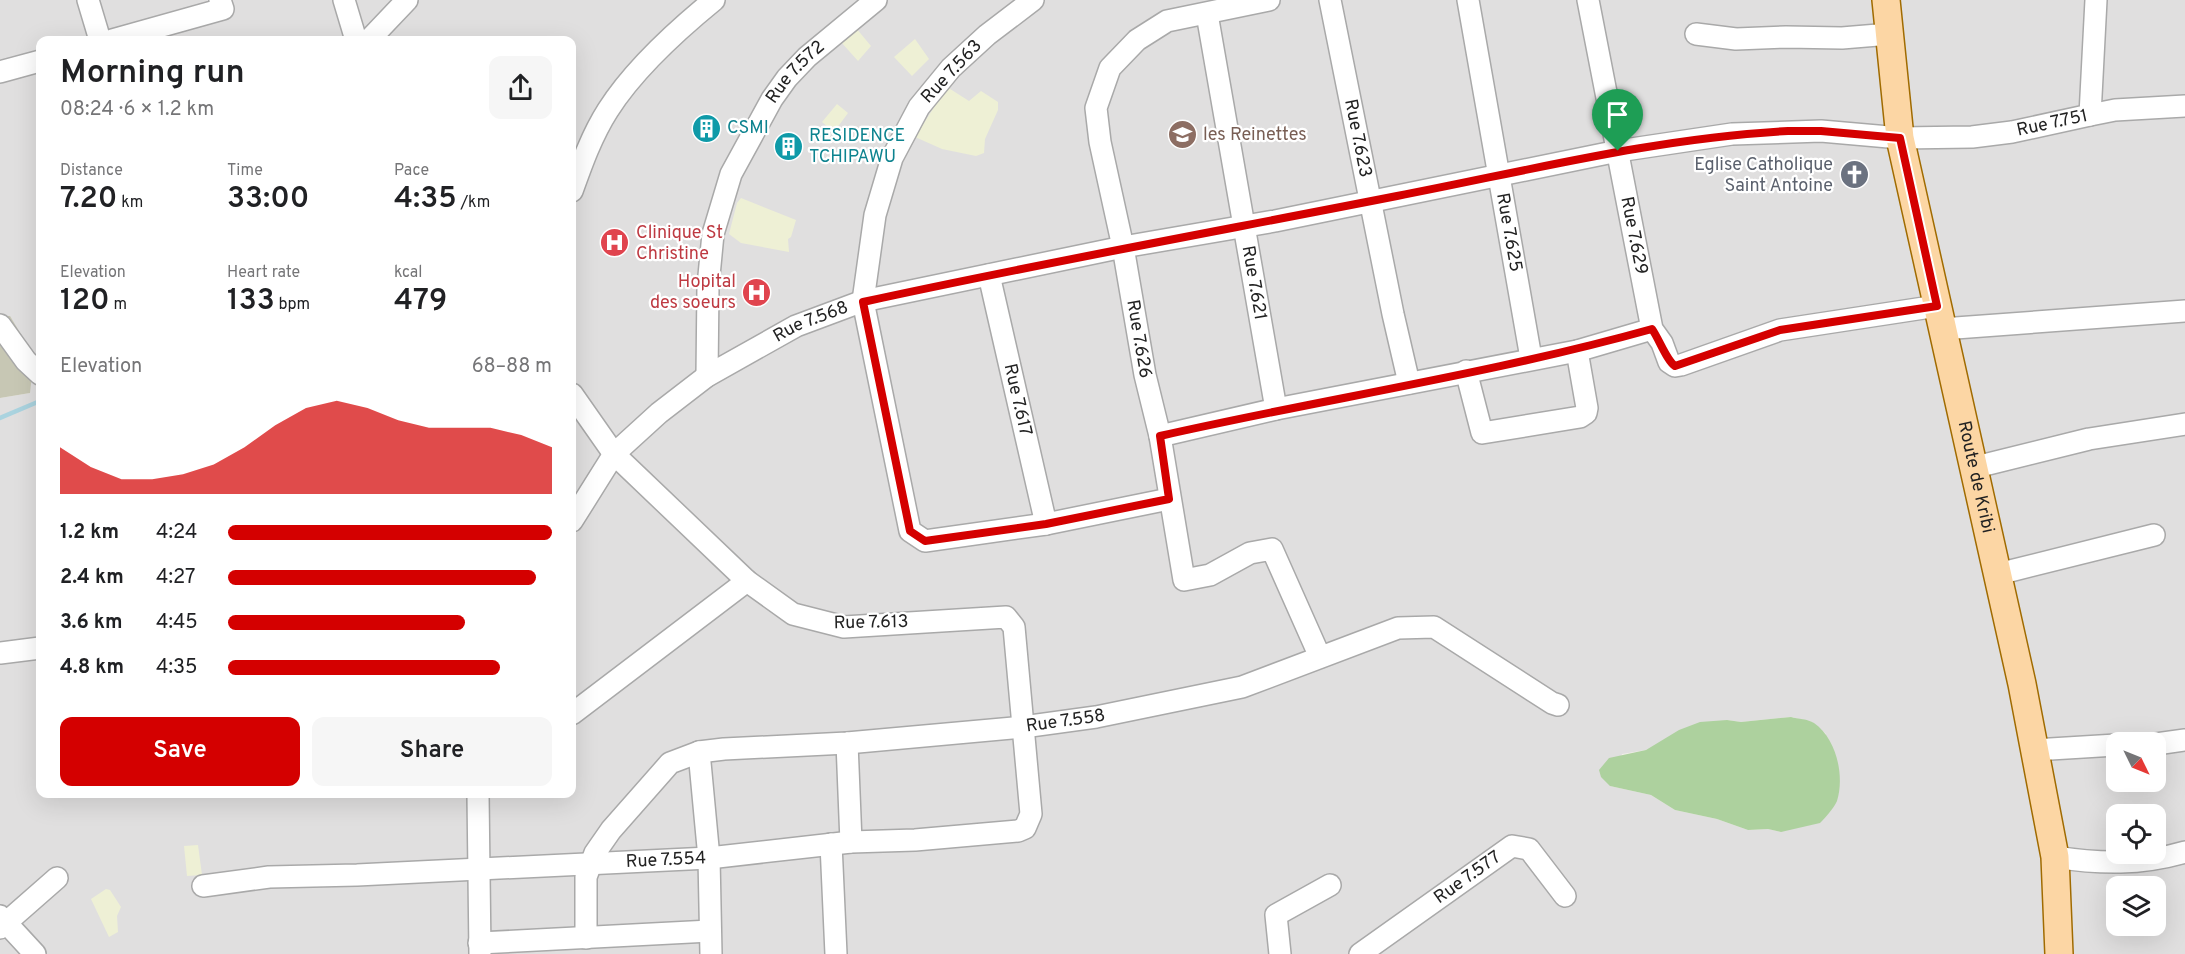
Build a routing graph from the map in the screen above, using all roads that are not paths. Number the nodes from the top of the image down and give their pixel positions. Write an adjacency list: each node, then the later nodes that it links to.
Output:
1 (88, 0): 17 (street)
2 (344, 0): 19 (street)
3 (406, 0): 20 (street)
4 (714, 0): 28 (street)
5 (876, 0): 42 (street, Rue 7.572)
6 (1033, 0): 33 (street, Rue 7.563)
7 (1269, 0): 14 (street, Rue 7.626)
8 (1330, 0): 29 (street, Rue 7.623)
9 (1468, 0): 27 (street, Rue 7.625)
10 (1588, 0): 26 (street, Rue 7.629)
11 (1886, 0): 16 (main road, Route de Kribi)
12 (2096, 0): 24 (street, Rue 7.751)
13 (222, 5): 18 (street)
14 (1207, 14): 30 (street, Rue 7.621); 31 (street, Rue 7.626)
15 (1696, 34): 16 (street)
16 (1890, 34): 25 (main road, Route de Kribi)
17 (99, 36)
18 (125, 36)
19 (355, 36)
20 (373, 36)
21 (36, 61): 22 (street)
22 (0, 72)
23 (2185, 106): 24 (street)
24 (2090, 115): 25 (street, Rue 7.751)
25 (1900, 138): 26 (street, Rue 7.568); 35 (main road, Route de Kribi)
26 (1618, 151): 27 (street, Rue 7.568); 37 (street, Rue 7.629)
27 (1498, 177): 29 (street, Rue 7.568); 39 (street, Rue 7.625)
28 (576, 180)
29 (1371, 202): 30 (street, Rue 7.568); 43 (street, Rue 7.623)
30 (1243, 227): 31 (street, Rue 7.568); 45 (street, Rue 7.621)
31 (1123, 247): 32 (street, Rue 7.568); 47 (street, Rue 7.626)
32 (989, 275): 33 (street, Rue 7.568); 52 (street, Rue 7.617)
33 (863, 302): 42 (street, Rue 7.568); 52 (street, Rue 7.563)
34 (2185, 311): 35 (street)
35 (1939, 317): 37 (street, Rue 7.629); 49 (main road, Route de Kribi)
36 (0, 326): 40 (street)
37 (1652, 329): 38 (street)
38 (1577, 351): 39 (street); 41 (street)
39 (1531, 358): 41 (street)
40 (36, 370)
41 (1466, 371): 43 (street)
42 (707, 376): 48 (street, Rue 7.568)
43 (1409, 383): 45 (street)
44 (576, 400): 48 (street)
45 (1276, 410): 47 (street)
46 (2185, 424): 49 (street)
47 (1160, 436): 50 (street, Rue 7.626)
48 (614, 454): 51 (street, Rue 7.568); 55 (street, Rue 7.613)
49 (1972, 468): 54 (main road, Route de Kribi)
50 (1169, 499): 52 (street, Rue 7.563); 58 (street, Rue 7.626)
51 (576, 515)
52 (1046, 524)
53 (2154, 536): 54 (street)
54 (1998, 574): 66 (main road, Route de Kribi)
55 (747, 581): 60 (street); 61 (street, Rue 7.613)
56 (36, 648): 57 (street)
57 (0, 653)
58 (1320, 657): 59 (street, Rue 7.558); 61 (street, Rue 7.558)
59 (1558, 705)
60 (576, 711)
61 (1023, 727): 63 (street, Rue 7.558); 69 (street, Rue 7.554)
62 (2185, 740): 64 (street)
63 (847, 743): 67 (street, Rue 7.558); 69 (street)
64 (2166, 743)
65 (2106, 746): 66 (street)
66 (2034, 750): 71 (main road, Route de Kribi)
67 (699, 752): 72 (street); 73 (street, Rue 7.558)
68 (478, 798): 74 (street)
69 (841, 843): 72 (street, Rue 7.554); 85 (street)
70 (2185, 852): 71 (street)
71 (2055, 857): 88 (main road, Route de Kribi)
72 (710, 858): 73 (street, Rue 7.554); 80 (street)
73 (590, 864): 74 (street, Rue 7.554); 81 (street)
74 (477, 870): 77 (street, Rue 7.554); 82 (street)
75 (57, 878): 79 (street)
76 (1330, 885): 86 (street)
77 (203, 886)
78 (1565, 896): 87 (street, Rue 7.577)
79 (2, 922): 83 (street)
80 (710, 931): 81 (street); 84 (street)
81 (586, 938): 82 (street)
82 (479, 949)
83 (35, 954)
84 (711, 954)
85 (836, 954)
86 (1280, 954)
87 (1360, 954)
88 (2059, 954)

